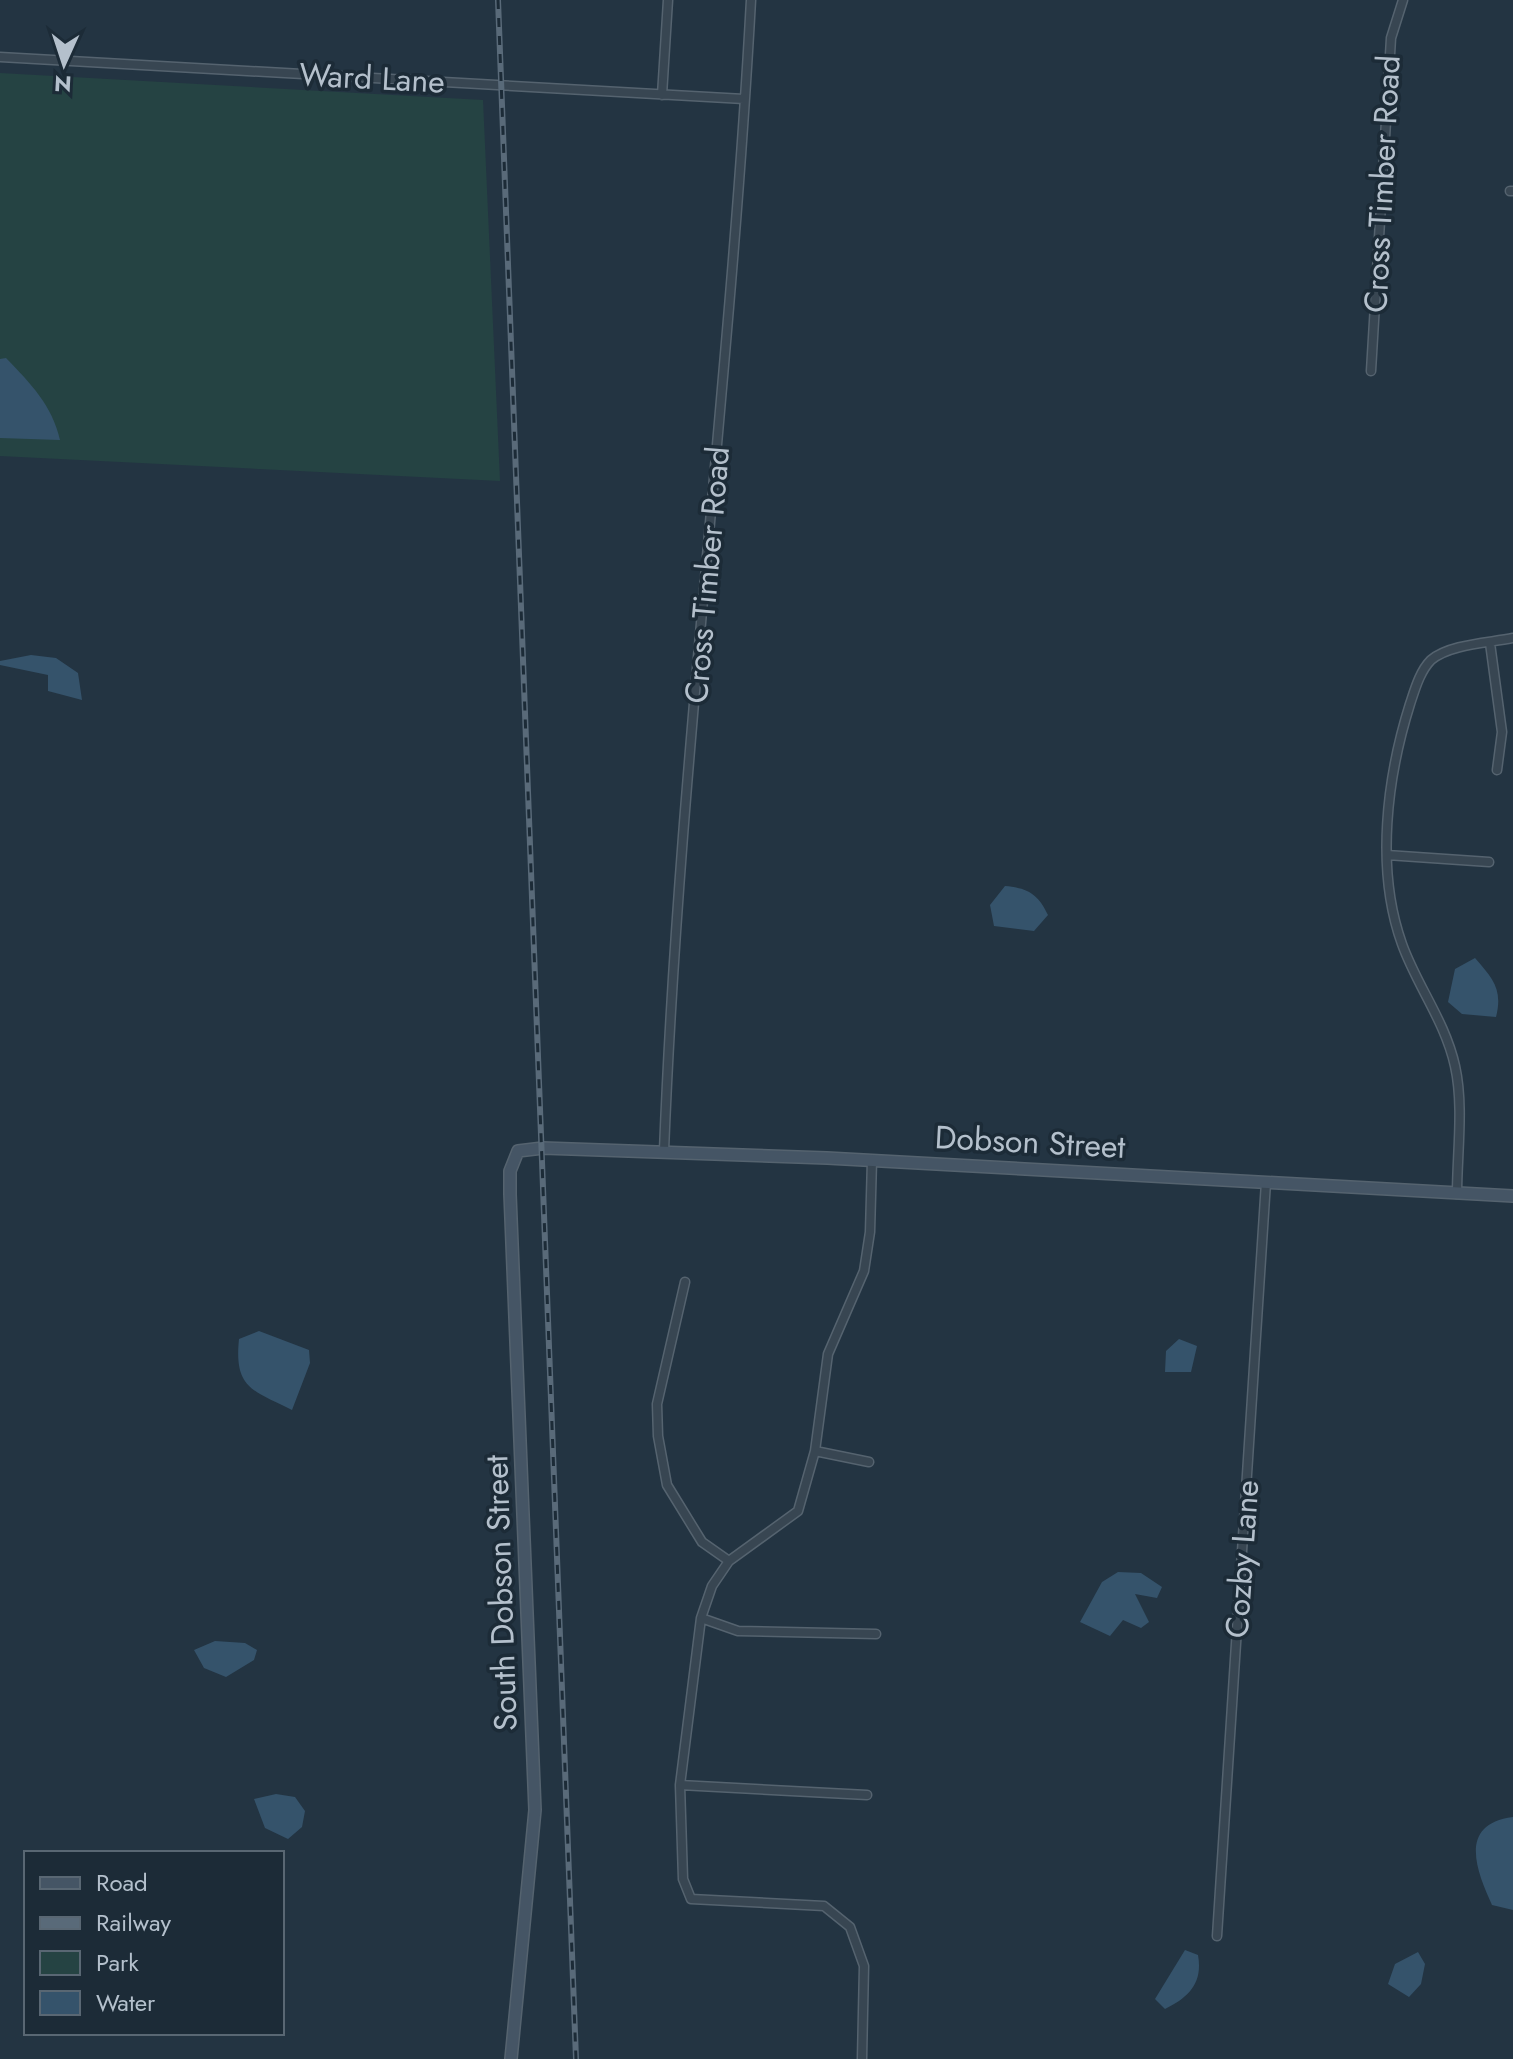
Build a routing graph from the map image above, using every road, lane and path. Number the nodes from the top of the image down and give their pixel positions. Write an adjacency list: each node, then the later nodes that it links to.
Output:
1 (668, 0): 5 (street)
2 (751, 0): 6 (street, Cross Timber Road)
3 (1403, 0): 7 (street, Cross Timber Road)
4 (0, 57): 5 (street, Ward Lane)
5 (662, 95): 6 (street, Ward Lane)
6 (744, 99): 14 (street, Cross Timber Road)
7 (1371, 371)
8 (1513, 638): 9 (street)
9 (1490, 643): 10 (street); 11 (street)
10 (1497, 770)
11 (1387, 855): 12 (street); 17 (street)
12 (1489, 862)
13 (543, 1148): 14 (street, Dobson Street); 28 (street, South Dobson Street)
14 (664, 1151): 15 (street, Dobson Street)
15 (872, 1160): 16 (street, Dobson Street); 20 (street)
16 (1266, 1182): 17 (street, Dobson Street); 27 (street, Cozby Lane)
17 (1457, 1194): 18 (street, Dobson Street)
18 (1513, 1196)
19 (685, 1282): 22 (street)
20 (815, 1451): 21 (street); 22 (street)
21 (869, 1462)
22 (729, 1561): 23 (street)
23 (701, 1618): 24 (street); 25 (street)
24 (876, 1634)
25 (680, 1785): 26 (street); 29 (street)
26 (867, 1795)
27 (1217, 1936)
28 (511, 2059)
29 (862, 2059)

